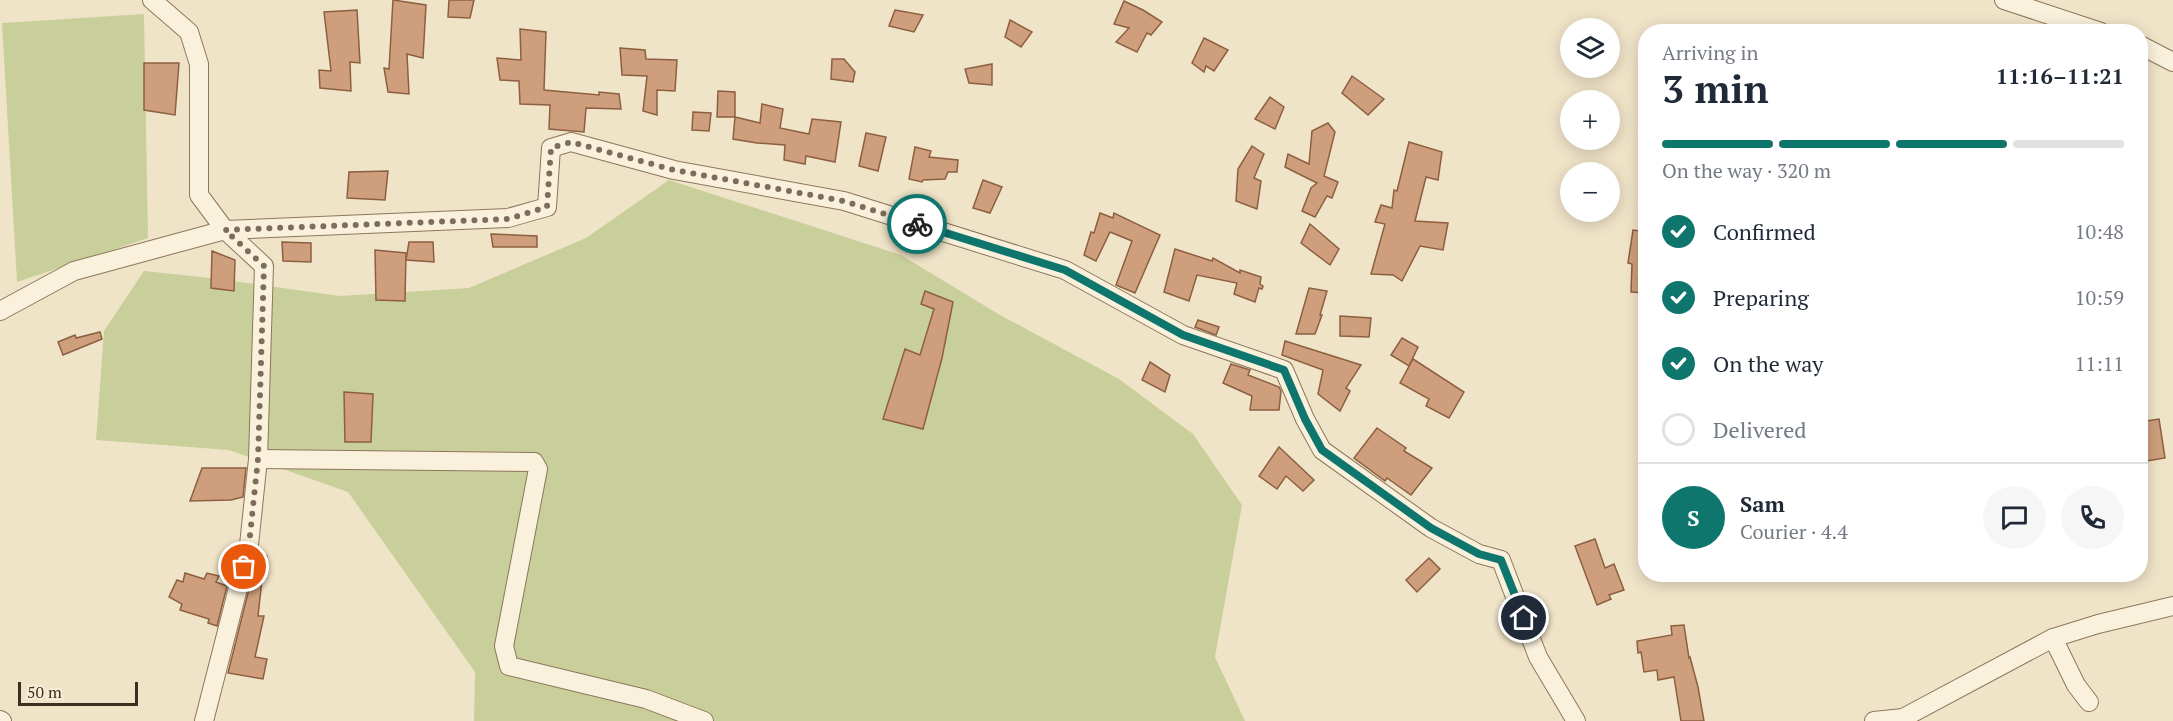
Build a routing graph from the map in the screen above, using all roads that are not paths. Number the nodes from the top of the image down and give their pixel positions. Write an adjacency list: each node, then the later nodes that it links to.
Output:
1 (152, 0): 6 (street)
2 (2004, 0): 3 (street)
3 (2077, 24)
4 (2148, 49): 5 (street)
5 (2173, 62)
6 (225, 230): 7 (street); 8 (street); 15 (street)
7 (0, 311)
8 (258, 459): 13 (street); 14 (street)
9 (2173, 606): 10 (street)
10 (2053, 638): 11 (street); 12 (street)
11 (2089, 702)
12 (1904, 719): 16 (street)
13 (204, 721)
14 (704, 721)
15 (1576, 721)
16 (1874, 721)

